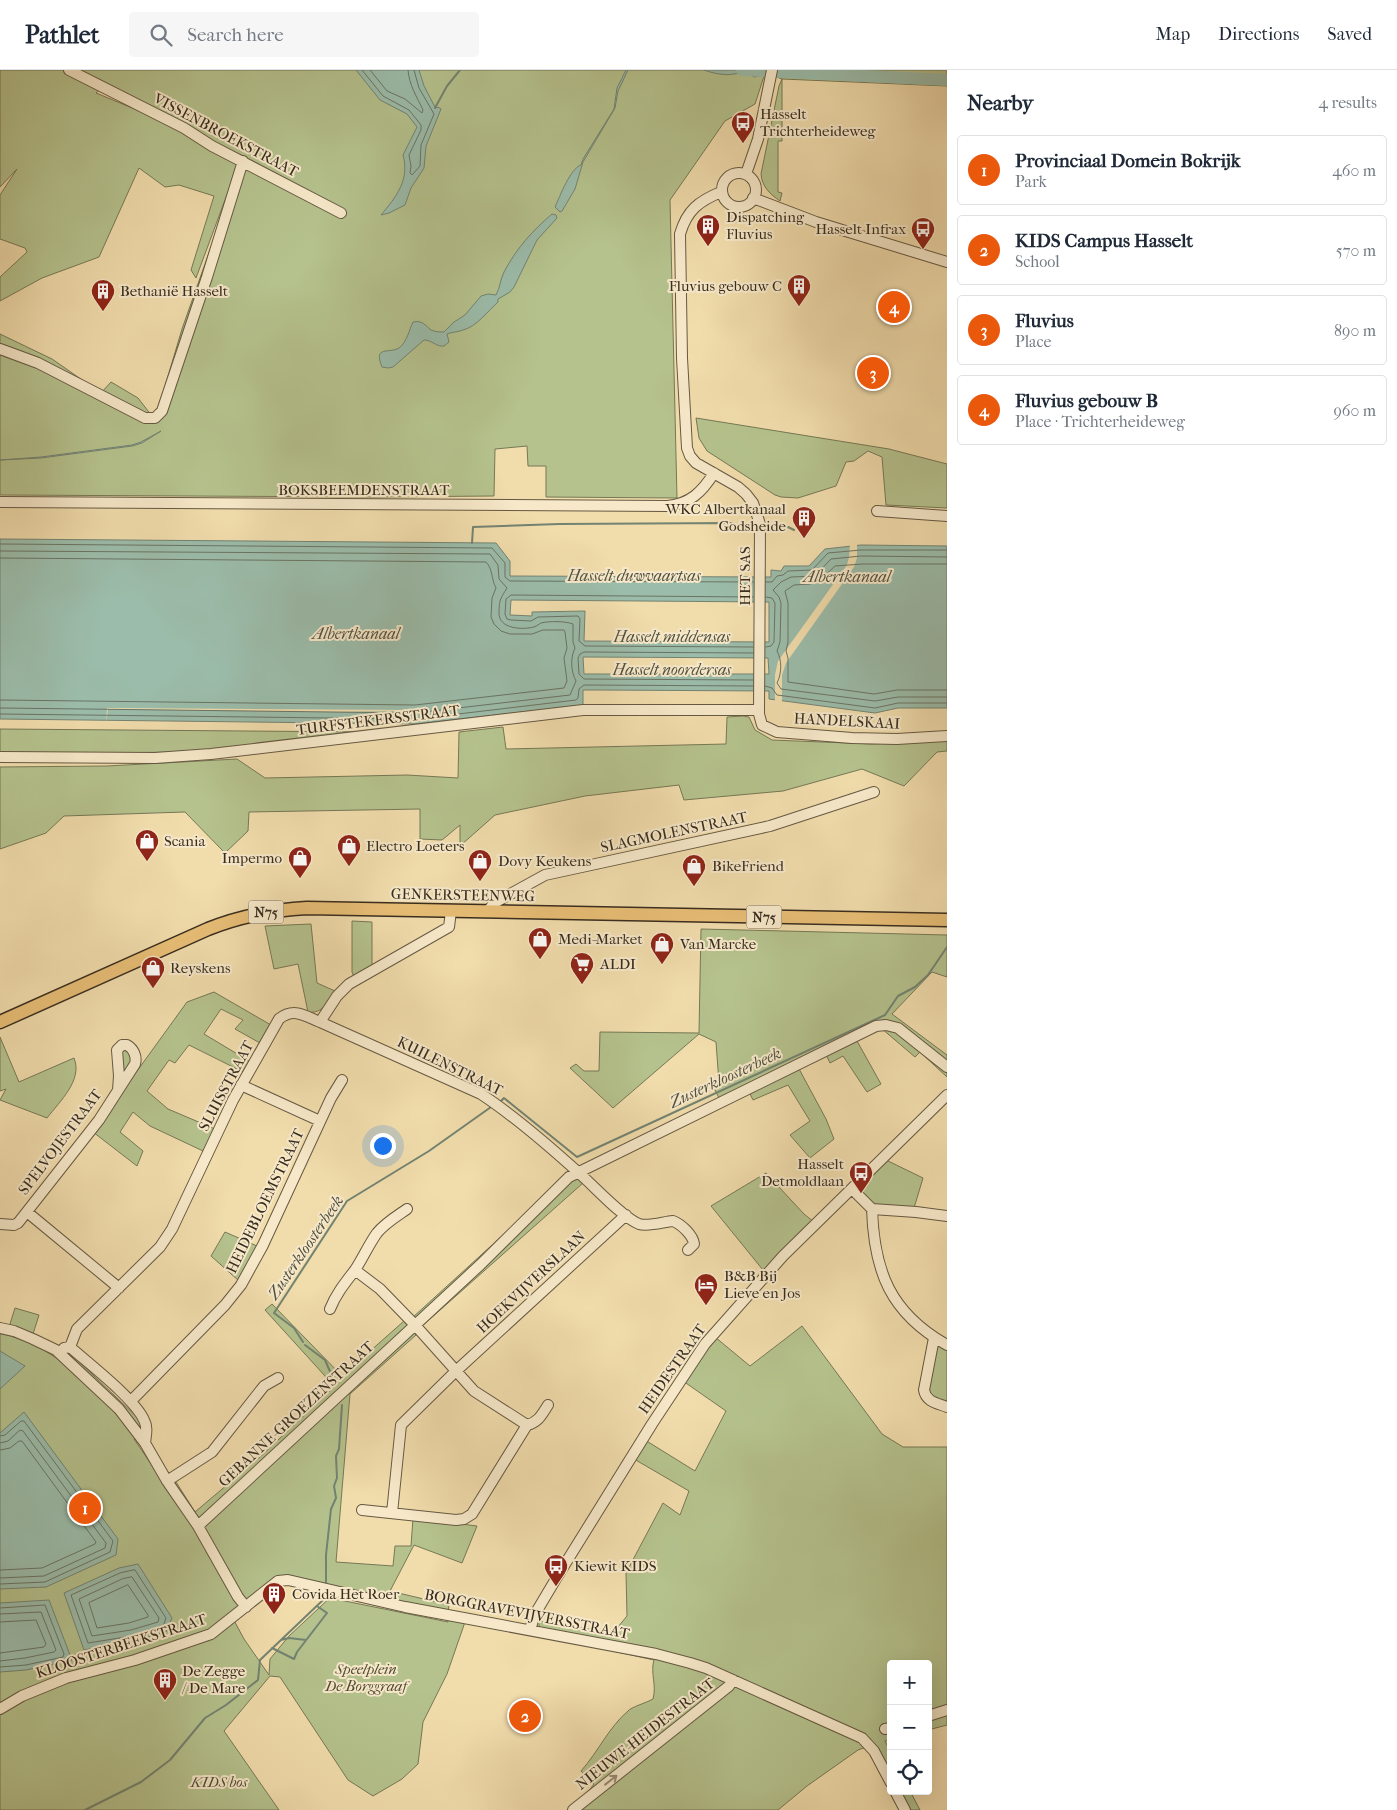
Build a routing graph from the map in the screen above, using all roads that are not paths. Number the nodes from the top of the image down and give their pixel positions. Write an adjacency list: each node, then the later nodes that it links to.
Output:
1 (69, 70): 3 (street, VISSENBROEKSTRAAT)
2 (772, 70): 4 (street)
3 (243, 161): 7 (street, VISSENBROEKSTRAAT); 9 (street)
4 (746, 174): 5 (street); 6 (street)
5 (721, 192): 6 (street); 10 (street)
6 (754, 198): 8 (street)
7 (341, 213)
8 (947, 262)
9 (0, 349)
10 (714, 473): 11 (street, BOKSBEEMDENSTRAAT); 14 (street, HET SAS)
11 (0, 502)
12 (877, 511): 13 (street)
13 (947, 516)
14 (759, 706): 15 (street, HANDELSKAAI); 16 (street, TURFSTEKERSSTRAAT)
15 (947, 736)
16 (0, 757)
17 (874, 792): 19 (street, SLAGMOLENSTRAAT)
18 (451, 911): 19 (main road, GENKERSTEENWEG / N75); 21 (main road, GENKERSTEENWEG / N75); 22 (street)
19 (488, 911): 20 (main road, GENKERSTEENWEG / N75)
20 (947, 920)
21 (0, 1022)
22 (320, 1022): 25 (street, SLUISSTRAAT); 29 (street, KUILENSTRAAT)
23 (947, 1067): 29 (street, GEBANNE-GROEZENSTRAAT)
24 (342, 1080): 28 (street, HEIDEBLOEMSTRAAT)
25 (242, 1085): 28 (street, HEIDEBLOEMSTRAAT); 39 (street, SLUISSTRAAT)
26 (118, 1090): 33 (street, SPELVOJESTRAAT)
27 (947, 1095): 30 (street, HEIDESTRAAT)
28 (320, 1121): 49 (street, HEIDEBLOEMSTRAAT)
29 (579, 1172): 34 (street); 41 (street, GEBANNE-GROEZENSTRAAT)
30 (852, 1189): 32 (street); 59 (street, HEIDESTRAAT)
31 (407, 1209): 38 (street)
32 (872, 1209): 35 (street); 43 (street)
33 (27, 1212): 36 (street, SPELVOJESTRAAT); 39 (street, SPELVOJESTRAAT)
34 (626, 1215): 37 (street); 47 (street, HOEKVIJVERSLAAN)
35 (947, 1215)
36 (0, 1224)
37 (688, 1250)
38 (354, 1270): 40 (street); 41 (street)
39 (119, 1288): 45 (street, SLUISSTRAAT)
40 (330, 1310)
41 (415, 1325): 47 (street); 57 (street, GEBANNE-GROEZENSTRAAT)
42 (0, 1328): 46 (street)
43 (934, 1338): 44 (street); 51 (street)
44 (947, 1344)
45 (70, 1347): 46 (street); 49 (street)
46 (56, 1350): 53 (street)
47 (456, 1372): 52 (street); 56 (street, HOEKVIJVERSLAAN)
48 (278, 1378): 54 (street)
49 (131, 1401): 53 (street)
50 (548, 1405): 52 (street)
51 (947, 1407)
52 (527, 1424): 56 (street)
53 (145, 1443): 54 (street)
54 (167, 1481): 57 (street)
55 (362, 1510): 56 (street)
56 (392, 1512)
57 (198, 1526): 58 (street)
58 (246, 1606): 59 (street, BORGGRAVEVIJVERSSTRAAT); 61 (street, KLOOSTERBEEKSTRAAT)
59 (530, 1630): 60 (street, BORGGRAVEVIJVERSSTRAAT)
60 (733, 1680): 64 (street, BORGGRAVEVIJVERSSTRAAT); 66 (street, NIEUWE-HEIDESTRAAT, one-way to 60)
61 (0, 1709)
62 (947, 1710): 63 (street)
63 (932, 1715)
64 (887, 1775)
65 (897, 1795): 67 (street)
66 (573, 1810)
67 (905, 1810)

